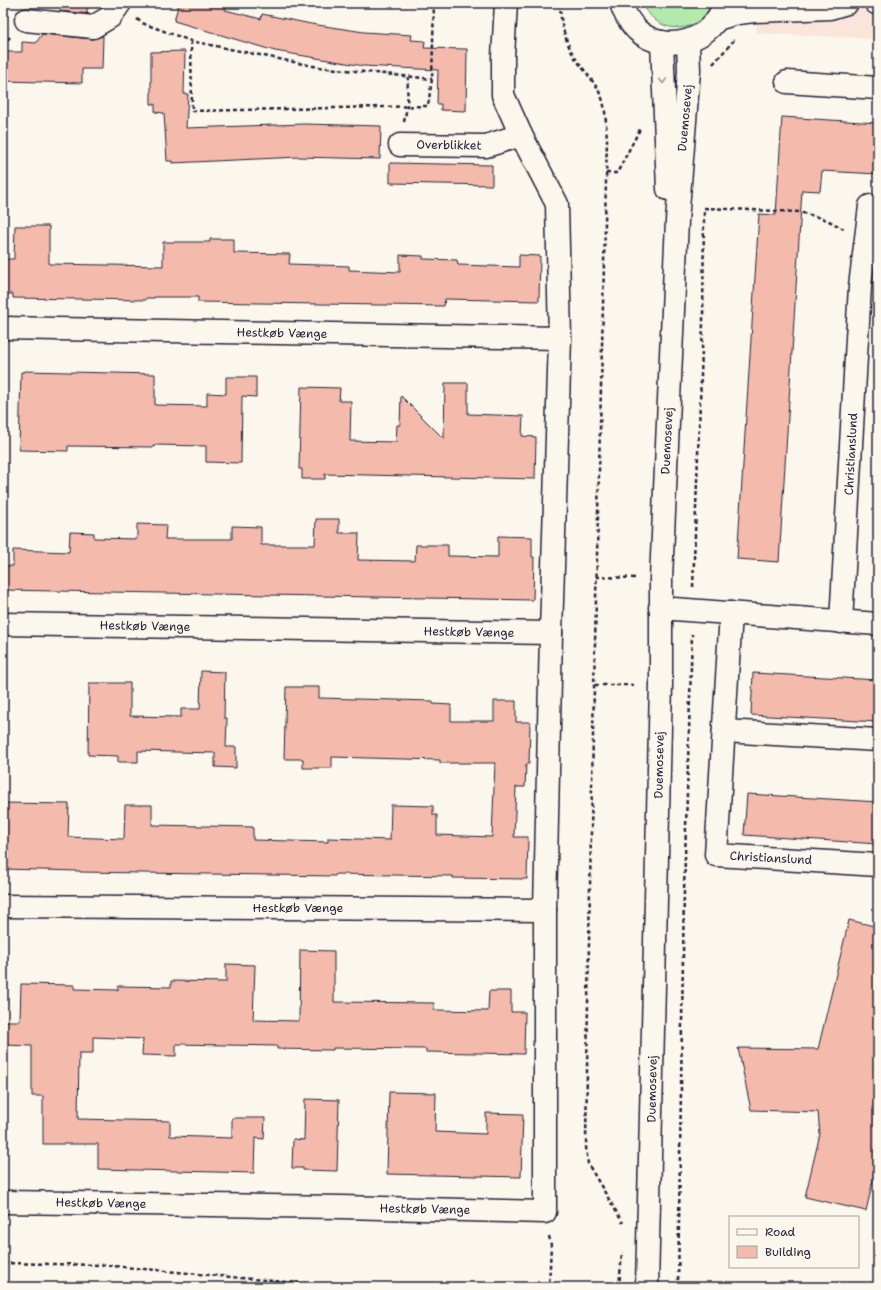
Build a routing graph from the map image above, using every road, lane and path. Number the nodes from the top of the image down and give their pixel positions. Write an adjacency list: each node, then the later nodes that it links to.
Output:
1 (120, 3): 9 (street)
2 (434, 3): 14 (path)
3 (506, 3): 18 (street)
4 (561, 3): 27 (path)
5 (621, 3): 12 (street)
6 (847, 3): 7 (street)
7 (721, 11): 11 (street)
8 (137, 18): 10 (path)
9 (26, 20)
10 (191, 41): 13 (path); 17 (path)
11 (688, 41): 12 (street); 24 (street, Duemosevej)
12 (662, 42): 24 (street, Duemosevej, one-way to 24)
13 (408, 77): 14 (path); 17 (path)
14 (432, 79): 17 (path)
15 (787, 82): 16 (street)
16 (878, 88)
17 (407, 107): 19 (path)
18 (521, 135): 19 (street, Overblikket); 26 (street)
19 (400, 144)
20 (704, 201): 22 (path)
21 (878, 206): 23 (street, Christianslund)
22 (704, 208): 23 (path); 30 (path)
23 (866, 240): 32 (street, Christianslund)
24 (676, 243): 28 (street, Duemosevej)
25 (3, 328): 26 (street, Hestkøb Vænge)
26 (560, 338): 35 (street)
27 (596, 577): 28 (path); 37 (path)
28 (661, 579): 29 (street, Duemosevej)
29 (660, 608): 30 (street); 36 (street, Duemosevej)
30 (692, 610): 31 (street); 52 (path)
31 (731, 613): 32 (street); 38 (street, Christianslund)
32 (842, 622): 34 (street)
33 (3, 624): 35 (street, Hestkøb Vænge)
34 (878, 624)
35 (551, 633): 42 (street)
36 (661, 684): 37 (path); 51 (street, Duemosevej)
37 (595, 685): 45 (path)
38 (724, 731): 39 (street); 40 (street, Christianslund)
39 (878, 740)
40 (878, 865)
41 (3, 906): 42 (street, Hestkøb Vænge)
42 (545, 910): 44 (street)
43 (3, 1202): 44 (street, Hestkøb Vænge)
44 (545, 1212): 49 (path)
45 (623, 1229)
46 (622, 1250): 50 (path)
47 (3, 1263): 48 (path)
48 (338, 1287)
49 (549, 1287)
50 (619, 1287)
51 (647, 1287)
52 (678, 1287)

